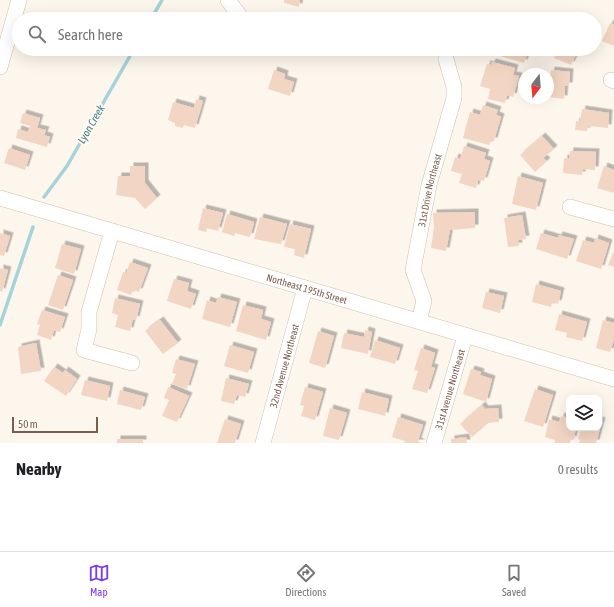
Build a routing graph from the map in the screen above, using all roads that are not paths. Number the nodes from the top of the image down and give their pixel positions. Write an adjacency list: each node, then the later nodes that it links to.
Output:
1 (19, 0): 3 (street)
2 (228, 0): 4 (street)
3 (16, 12)
4 (237, 12)
5 (12, 25): 7 (street)
6 (446, 60): 13 (street, 31st Drive Northeast)
7 (0, 67)
8 (0, 198): 11 (street, Northeast 195th Street)
9 (570, 207): 10 (street)
10 (614, 219)
11 (112, 231): 12 (street, Northeast 195th Street); 15 (street)
12 (305, 288): 13 (street, Northeast 195th Street); 17 (street, 32nd Avenue Northeast)
13 (419, 321): 14 (street, Northeast 195th Street)
14 (465, 336): 16 (street, Northeast 195th Street); 18 (street, 31st Avenue Northeast)
15 (132, 363)
16 (614, 380)
17 (263, 443)
18 (434, 443)

